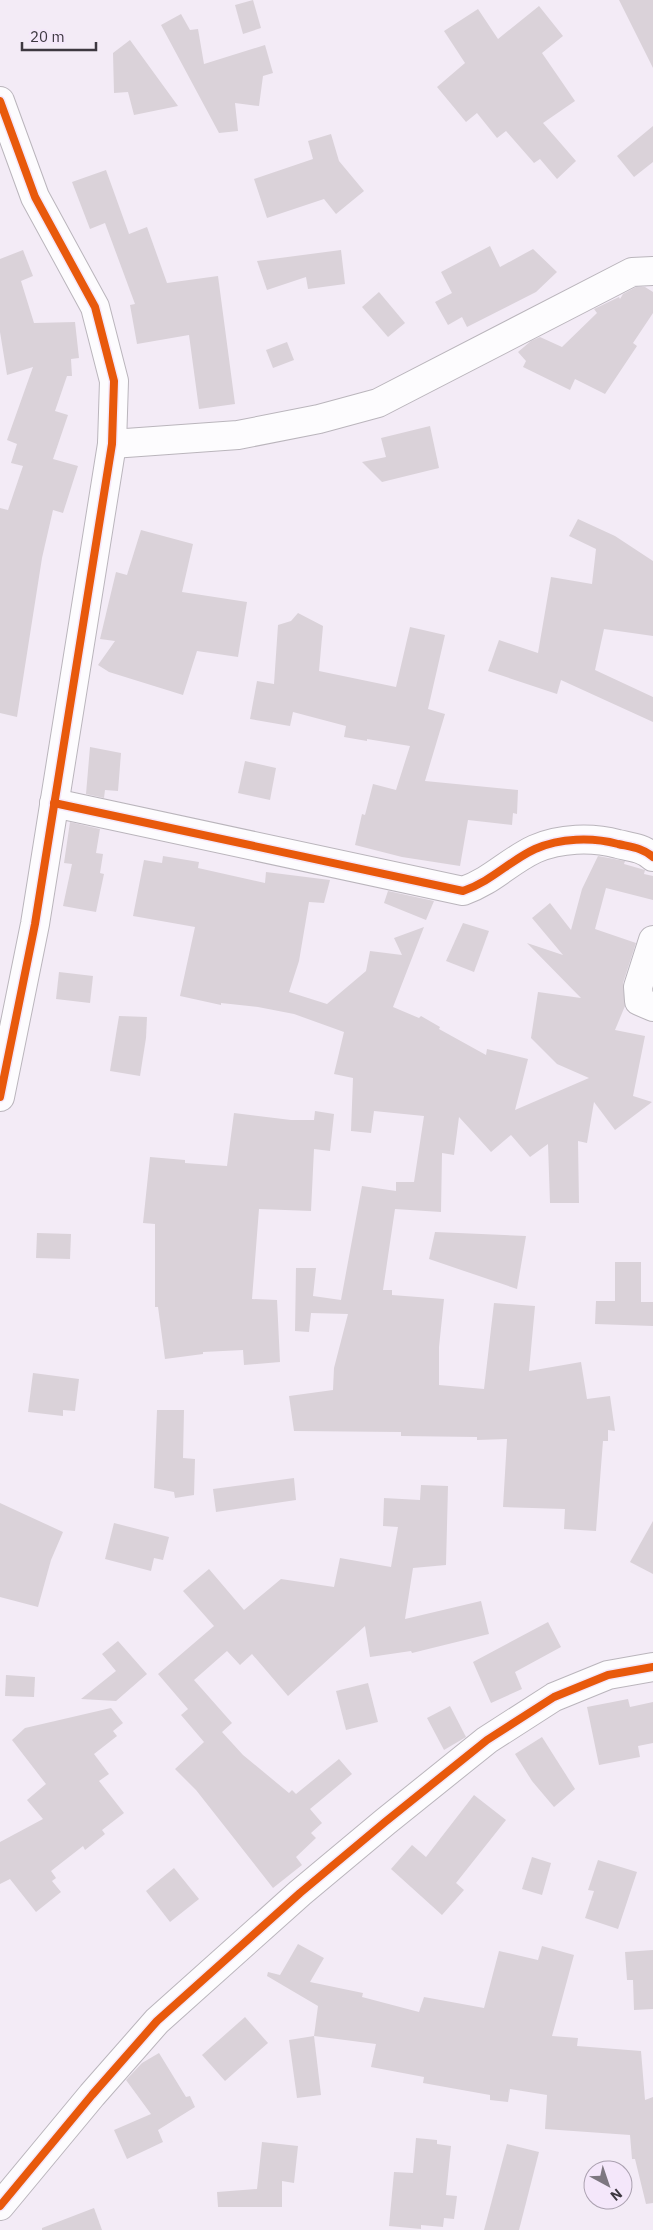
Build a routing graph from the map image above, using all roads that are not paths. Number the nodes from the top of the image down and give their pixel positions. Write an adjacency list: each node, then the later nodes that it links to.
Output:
1 (0, 101): 3 (street)
2 (653, 271): 3 (street)
3 (112, 444): 4 (street)
4 (54, 803): 5 (street); 8 (street)
5 (653, 857)
6 (653, 940): 7 (street)
7 (653, 1007)
8 (0, 1097)
9 (653, 1667): 10 (street)
10 (0, 2206)

